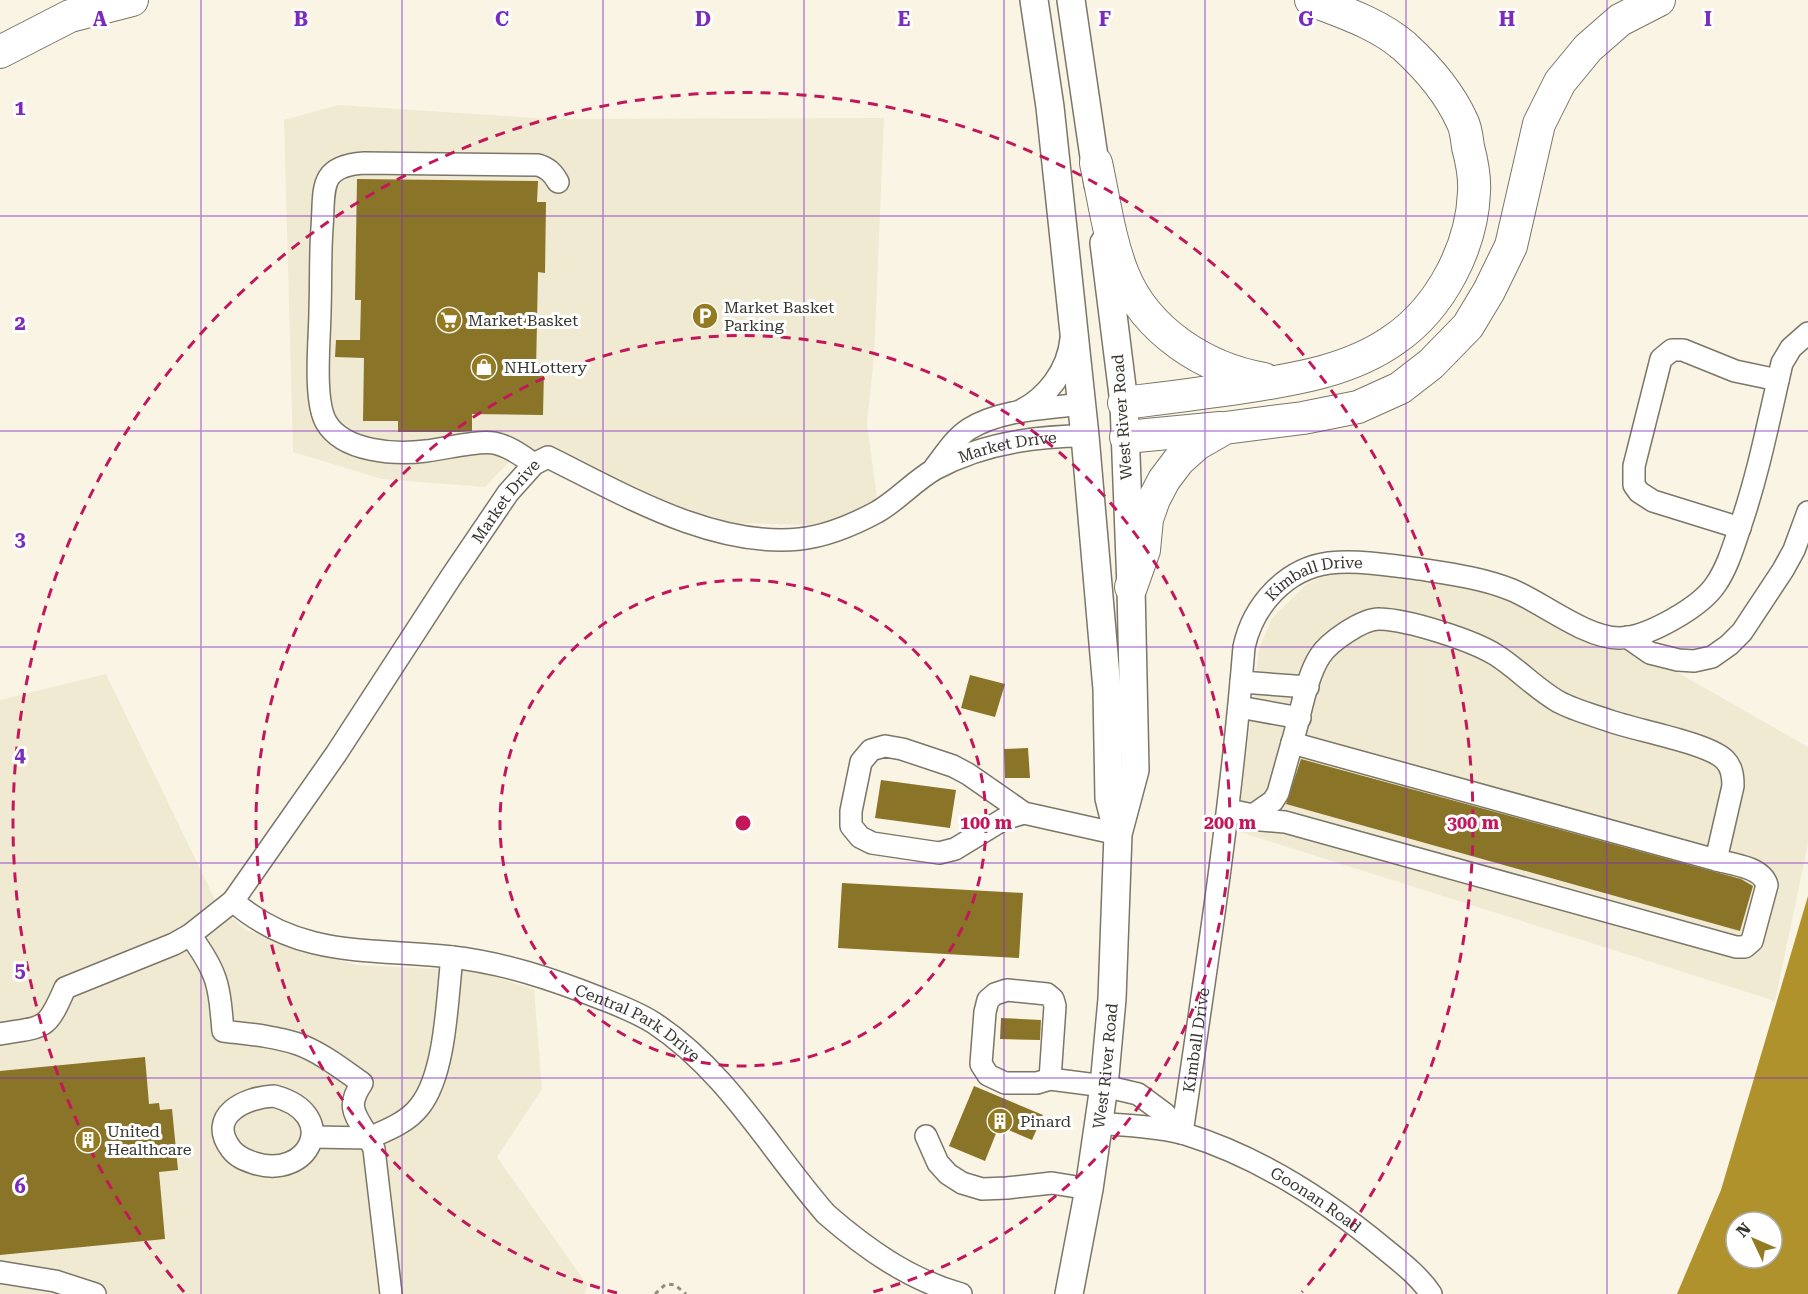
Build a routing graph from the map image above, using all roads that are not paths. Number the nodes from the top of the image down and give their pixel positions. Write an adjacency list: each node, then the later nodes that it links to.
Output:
1 (132, 0): 6 (highway)
2 (1034, 0): 9 (main road, West River Road)
3 (1071, 0): 7 (main road, West River Road)
4 (1311, 0): 12 (highway)
5 (1659, 0): 16 (highway)
6 (0, 52)
7 (1096, 163): 12 (highway); 13 (main road, West River Road)
8 (558, 182): 19 (street)
9 (1072, 327): 14 (main road, West River Road); 15 (street, Market Drive)
10 (1808, 333): 11 (street)
11 (1778, 380): 22 (street); 22 (street)
12 (1279, 382): 13 (highway)
13 (1124, 403): 14 (main road); 18 (main road, West River Road)
14 (1081, 404): 15 (street, Market Drive); 17 (main road, West River Road)
15 (1015, 414): 20 (street, Market Drive)
16 (1225, 428): 18 (highway); 23 (highway)
17 (1085, 436): 18 (main road); 20 (street, Market Drive); 33 (main road, West River Road)
18 (1126, 437): 23 (main road, West River Road)
19 (534, 464): 20 (street, Market Drive); 35 (street, Market Drive)
20 (933, 470)
21 (1808, 512): 24 (street, Kimball Drive)
22 (1740, 528): 24 (street)
23 (1131, 587): 33 (main road, West River Road)
24 (1627, 637): 25 (street, Kimball Drive)
25 (1241, 682): 26 (street); 27 (street, Kimball Drive)
26 (1308, 687): 28 (street); 34 (street)
27 (1239, 707): 28 (street); 30 (street, Kimball Drive)
28 (1300, 718): 29 (street)
29 (1292, 743): 32 (street); 34 (street)
30 (1228, 810): 32 (street); 42 (street, Kimball Drive)
31 (1024, 813): 31 (street); 33 (street)
32 (1253, 815): 34 (street)
33 (1118, 834): 40 (main road, West River Road)
34 (1716, 860)
35 (233, 901): 36 (street, Market Drive); 37 (street, Central Park Drive)
36 (190, 935): 38 (street, Market Drive); 45 (street)
37 (452, 957): 45 (street); 50 (street, Central Park Drive)
38 (0, 1034)
39 (1050, 1079): 39 (street); 40 (street, Goonan Road)
40 (1104, 1086): 41 (main road, West River Road); 42 (street, Goonan Road)
41 (1099, 1123): 42 (street, Goonan Road); 46 (main road, West River Road)
42 (1182, 1133): 52 (street, Goonan Road)
43 (926, 1136): 46 (street)
44 (313, 1137): 45 (street)
45 (369, 1138): 49 (street)
46 (1089, 1189): 51 (main road, West River Road)
47 (0, 1272): 48 (street)
48 (94, 1294)
49 (391, 1294)
50 (961, 1294)
51 (1069, 1294)
52 (1431, 1294)

